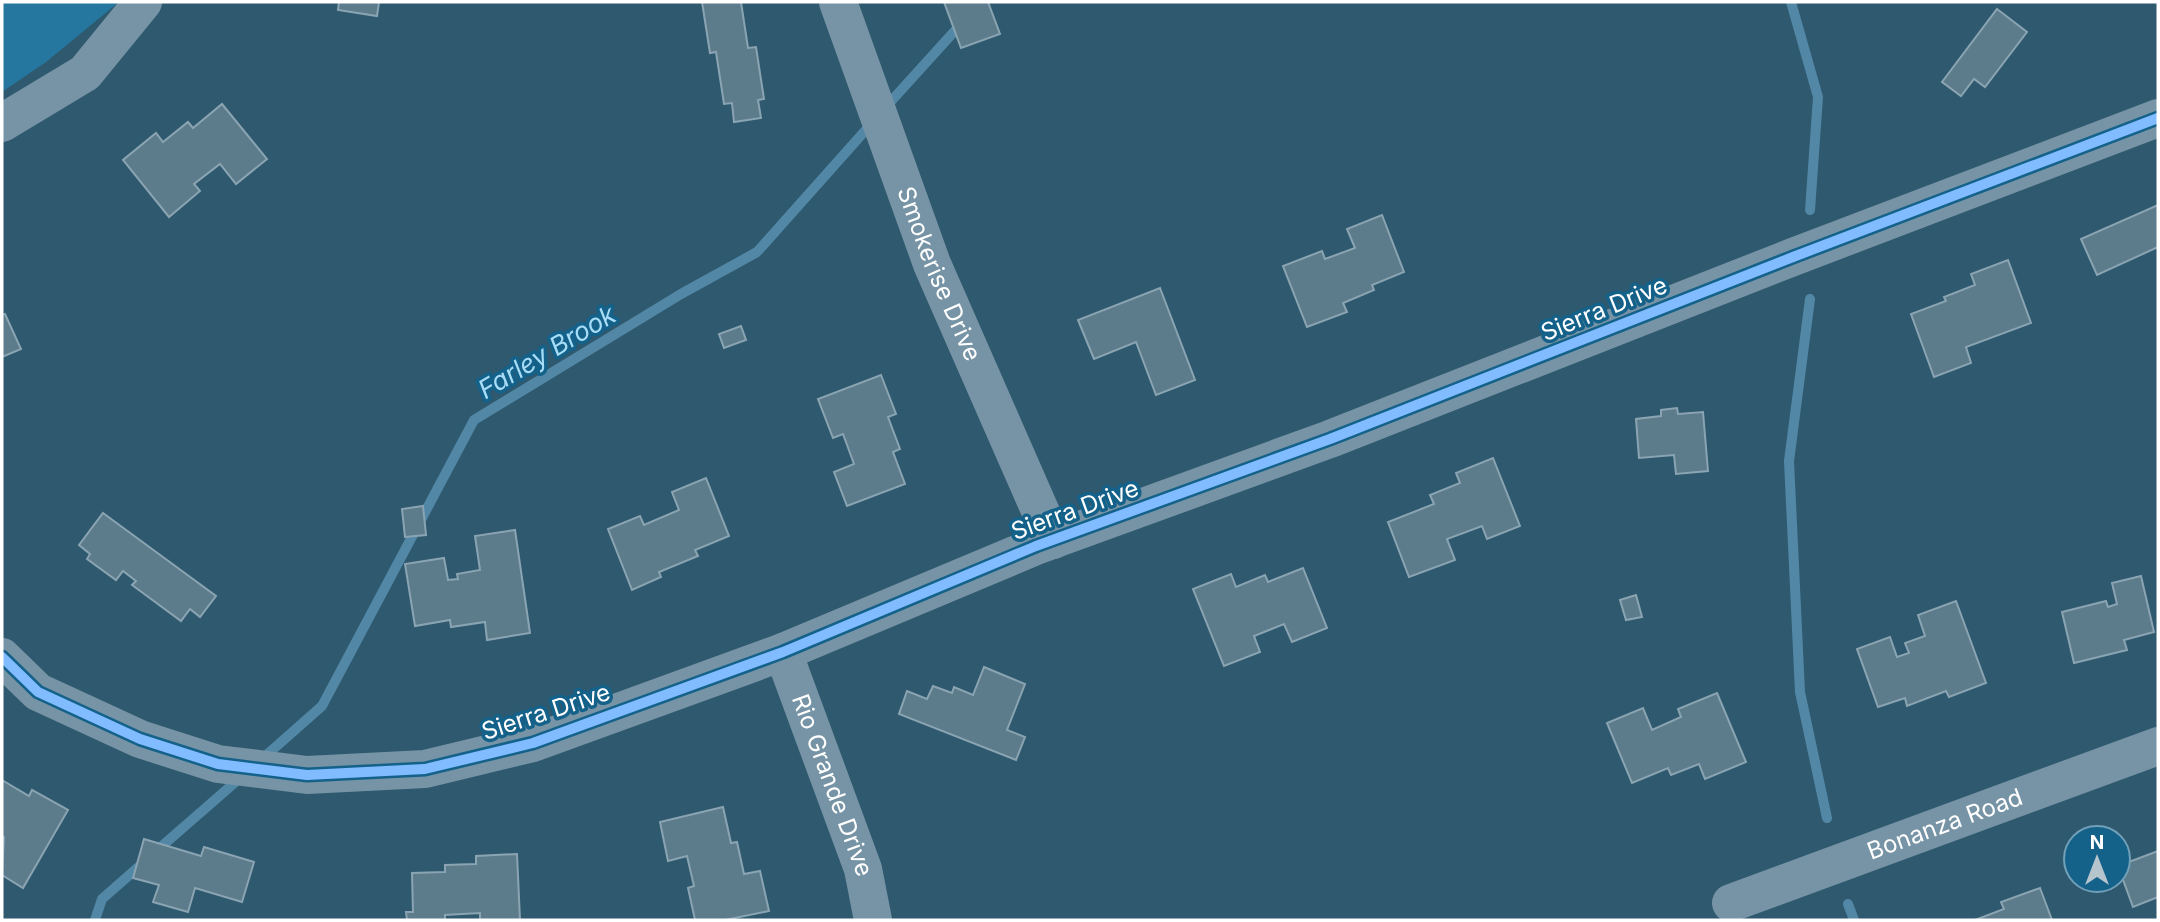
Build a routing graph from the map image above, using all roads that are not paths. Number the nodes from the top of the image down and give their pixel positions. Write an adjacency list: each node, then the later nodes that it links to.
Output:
1 (143, 2): 4 (street)
2 (838, 2): 5 (street, Smokerise Drive)
3 (2158, 118): 5 (street, Sierra Drive)
4 (2, 123)
5 (1053, 540): 6 (street, Sierra Drive)
6 (783, 652): 7 (street, Sierra Drive); 10 (street, Rio Grande Drive)
7 (2, 657)
8 (2158, 746): 9 (street, Bonanza Road)
9 (1731, 903)
10 (873, 920)

